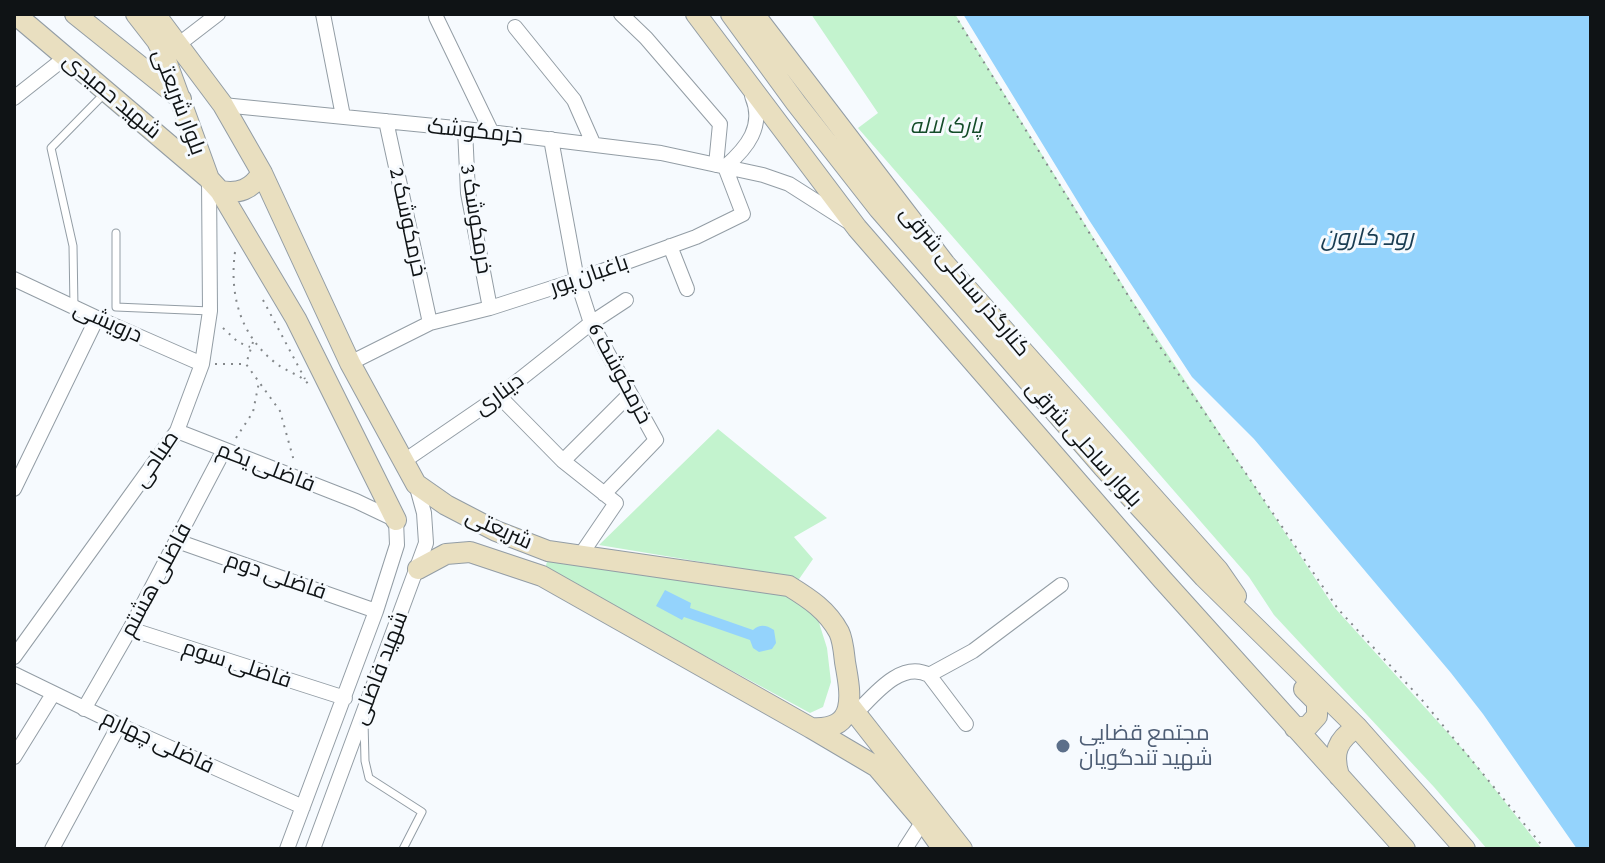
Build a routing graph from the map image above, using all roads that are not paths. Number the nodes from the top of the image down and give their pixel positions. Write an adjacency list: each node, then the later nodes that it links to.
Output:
1 (75, 14): 18 (main road, شهید حمیدی)
2 (136, 14): 18 (main road, بلوار شریعتی)
3 (155, 14): 13 (main road, بلوار شریعتی)
4 (218, 14): 13 (street)
5 (323, 14): 20 (street)
6 (621, 14): 28 (street)
7 (696, 14): 15 (main road, بلوار ساحلی شرقی)
8 (731, 14): 27 (main road, بلوار ساحلی شرقی)
9 (754, 14): 24 (main road, کنارگذر ساحلی شرقی)
10 (436, 17): 23 (street)
11 (18, 24): 14 (main road, شهید حمیدی)
12 (515, 27): 26 (street)
13 (179, 44): 19 (main road, بلوار شریعتی)
14 (66, 57): 16 (main road, شهید حمیدی); 17 (street)
15 (749, 88): 28 (street); 31 (main road, بلوار ساحلی شرقی)
16 (107, 92): 30 (main road, شهید حمیدی); 39 (lane)
17 (14, 98)
18 (182, 100): 19 (main road); 30 (main road, بلوار شریعتی)
19 (219, 100): 20 (street, خرمکوشک); 29 (main road, بلوار شریعتی)
20 (343, 116): 21 (street, خرمکوشک)
21 (386, 121): 22 (street, خرمکوشک); 43 (street, خرمکوشک 2)
22 (465, 129): 23 (street, خرمکوشک); 40 (street, خرمکوشک 3)
23 (492, 133): 25 (street, خرمکوشک)
24 (846, 134): 27 (main road); 64 (main road, کنارگذر ساحلی شرقی)
25 (551, 139): 26 (street, خرمکوشک); 35 (street, خرمکوشک 6)
26 (593, 143): 28 (street, خرمکوشک)
27 (829, 146): 64 (main road, بلوار ساحلی شرقی)
28 (720, 166): 31 (street, خرمکوشک); 33 (street, باغبان پور)
29 (262, 173): 30 (main road); 45 (main road, شریعتی)
30 (215, 185): 41 (street, صباحی); 53 (main road)
31 (857, 228): 78 (main road, بلوار ساحلی شرقی)
32 (116, 233): 38 (lane)
33 (670, 246): 35 (street, باغبان پور); 36 (street)
34 (14, 279): 39 (street, درویشی)
35 (577, 280): 40 (street, باغبان پور); 44 (street, خرمکوشک 6)
36 (687, 289)
37 (626, 300): 44 (street, دیناری)
38 (116, 307): 41 (lane); 42 (lane)
39 (74, 308): 42 (street, درویشی)
40 (490, 308): 43 (street, باغبان پور)
41 (210, 311): 46 (street, صباحی)
42 (103, 321): 46 (street, درویشی); 55 (street)
43 (430, 323): 45 (street, باغبان پور)
44 (591, 323): 47 (street, خرمکوشک 6); 48 (street, دیناری)
45 (350, 363): 51 (main road, شریعتی)
46 (202, 364): 49 (street, صباحی)
47 (630, 394): 52 (street); 56 (street, خرمکوشک 6)
48 (499, 396): 51 (street, دیناری); 52 (street)
49 (177, 431): 50 (street, فاضلی یکم); 66 (street, صباحی)
50 (224, 450): 57 (street, فاضلی یکم); 59 (street, فاضلی هشتم)
51 (404, 461): 54 (main road, شریعتی)
52 (563, 461): 56 (street)
53 (376, 475): 57 (street); 58 (main road)
54 (416, 484): 60 (main road, شریعتی); 61 (street, شهید فاضلی)
55 (14, 489)
56 (604, 494): 60 (street)
57 (356, 501): 58 (street, فاضلی یکم)
58 (396, 520): 63 (street, شهید فاضلی)
59 (177, 541): 63 (street, فاضلی دوم); 65 (street, فاضلی هشتم)
60 (580, 556): 73 (main road, شریعتی)
61 (418, 569): 72 (street, شهید فاضلی); 77 (main road, شریعتی)
62 (1061, 585): 68 (street)
63 (376, 611): 70 (street, شهید فاضلی)
64 (1251, 623): 76 (main road, بلوار ساحلی شرقی); 78 (main road)
65 (130, 629): 70 (street, فاضلی سوم); 71 (street, فاضلی هشتم)
66 (14, 657)
67 (14, 674): 69 (street, فاضلی چهارم)
68 (929, 675): 73 (street); 74 (street)
69 (53, 694): 71 (street, فاضلی چهارم); 79 (street)
70 (345, 698): 81 (street, شهید فاضلی)
71 (84, 709): 75 (street, فاضلی چهارم)
72 (364, 709): 86 (street, شهید فاضلی); 87 (lane)
73 (853, 710): 77 (main road); 90 (main road)
74 (966, 724)
75 (119, 725): 81 (street, فاضلی چهارم); 83 (street)
76 (1357, 727): 80 (main road); 92 (main road, بلوار ساحلی شرقی)
77 (811, 728): 82 (main road, شریعتی)
78 (1295, 728): 80 (main road, بلوار ساحلی شرقی)
79 (14, 757)
80 (1339, 776): 91 (main road, بلوار ساحلی شرقی)
81 (303, 807): 85 (street, شهید فاضلی)
82 (923, 821): 88 (street); 89 (main road, شریعتی)
83 (55, 846): 84 (street)
84 (72, 849)
85 (287, 849)
86 (313, 849)
87 (403, 849)
88 (905, 849)
89 (943, 849)
90 (962, 849)
91 (1405, 849)
92 (1465, 849)

